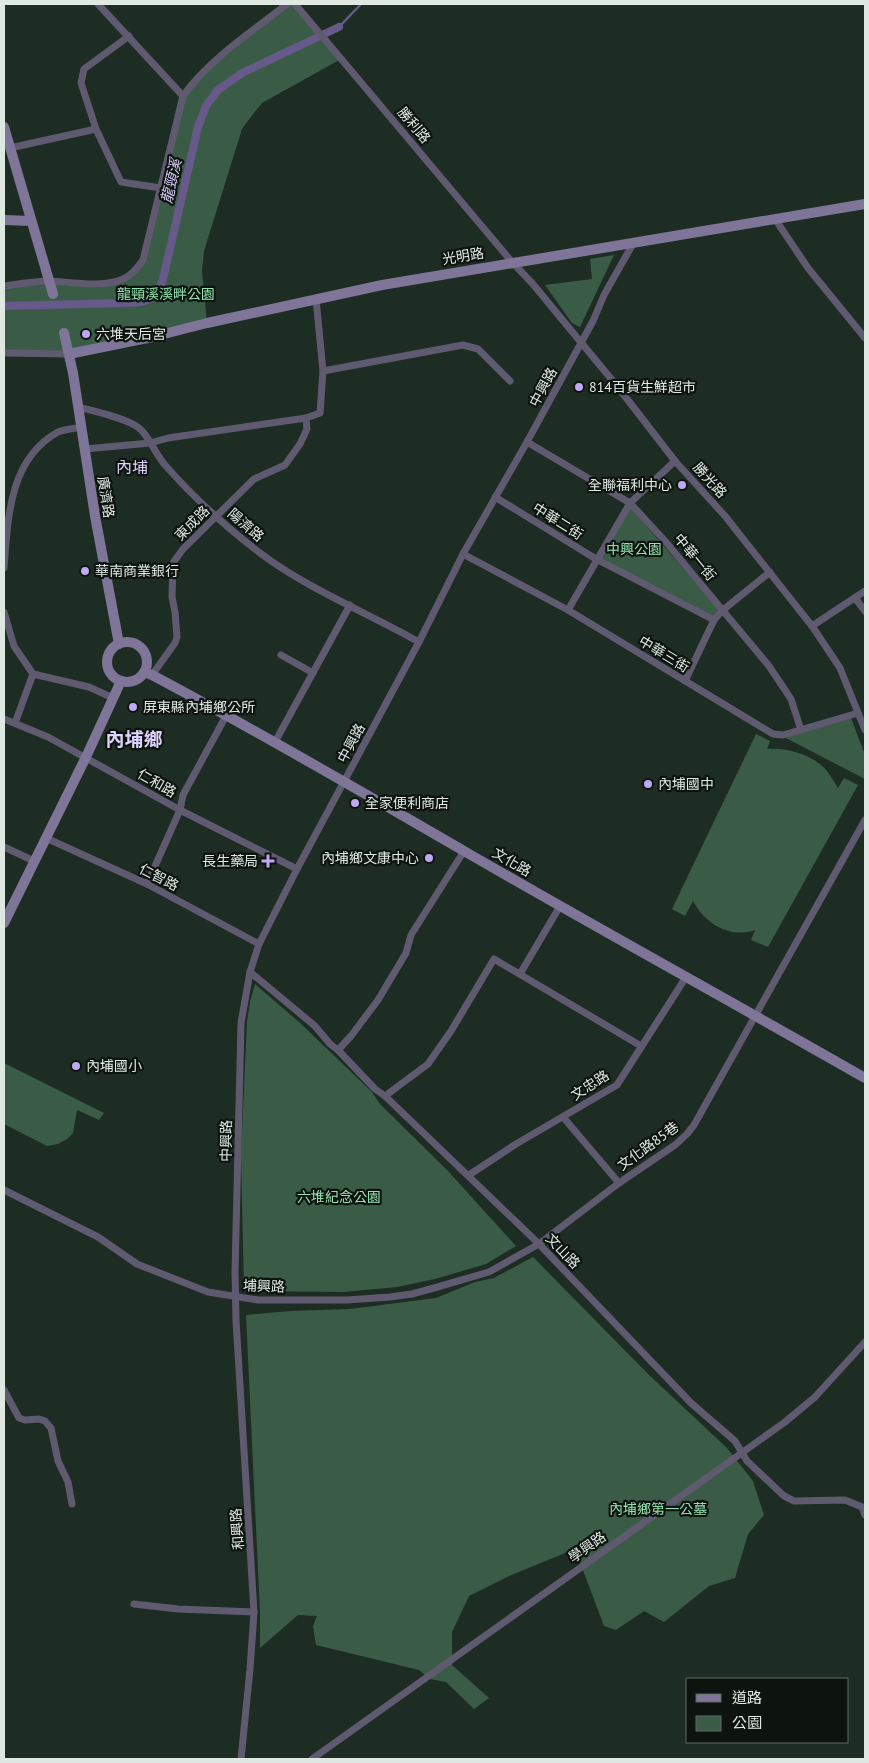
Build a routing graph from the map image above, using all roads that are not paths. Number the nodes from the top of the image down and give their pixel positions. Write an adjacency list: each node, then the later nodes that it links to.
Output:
1 (98, 4): 4 (street)
2 (287, 4): 5 (street)
3 (295, 4): 15 (street, 勝利路)
4 (128, 36): 5 (street); 7 (street)
5 (183, 96): 9 (street)
6 (4, 127): 8 (main road)
7 (96, 129): 8 (street); 9 (street)
8 (10, 148): 13 (main road)
9 (161, 188): 16 (street)
10 (865, 204): 11 (main road, 光明路)
11 (775, 219): 14 (main road, 光明路); 21 (street)
12 (4, 220): 13 (main road)
13 (31, 221): 16 (main road)
14 (634, 242): 15 (main road, 光明路); 22 (street, 中興路)
15 (512, 262): 19 (main road, 光明路); 22 (street, 勝光路)
16 (48, 281): 17 (street); 18 (main road)
17 (4, 286)
18 (53, 294)
19 (316, 299): 24 (main road, 光明路); 25 (street)
20 (64, 333): 24 (main road, 廣濟路)
21 (865, 338)
22 (581, 343): 30 (street, 中興路); 33 (street, 勝光路)
23 (4, 353): 24 (street)
24 (69, 354): 27 (main road, 廣濟路)
25 (322, 370): 26 (street); 28 (street)
26 (510, 381)
27 (78, 407): 29 (main road, 廣濟路); 31 (street, 陽濟路)
28 (306, 418): 31 (street); 36 (street, 東成路)
29 (81, 427): 32 (main road, 廣濟路); 37 (street)
30 (527, 442): 34 (street, 中興路); 35 (street, 中華一街)
31 (150, 443): 32 (street); 36 (street, 陽濟路)
32 (85, 450): 52 (main road, 廣濟路)
33 (676, 461): 35 (street); 41 (street, 勝光路)
34 (495, 497): 38 (street, 中興路); 39 (street, 中華二街)
35 (630, 503): 39 (street); 46 (street, 中華一街)
36 (217, 516): 44 (street, 陽濟路); 54 (street, 東成路)
37 (5, 527): 40 (street)
38 (463, 554): 45 (street, 中華三街); 51 (street, 中興路)
39 (596, 559): 45 (street); 49 (street, 中華二街)
40 (4, 568)
41 (770, 572): 46 (street); 50 (street, 勝光路)
42 (865, 591): 43 (street)
43 (855, 598): 47 (street); 50 (street)
44 (350, 605): 51 (street, 陽濟路); 55 (street)
45 (568, 610): 57 (street, 中華三街)
46 (723, 610): 49 (street); 64 (street, 中華一街)
47 (865, 611)
48 (4, 612): 56 (street)
49 (714, 620): 57 (street)
50 (812, 626): 60 (street, 勝光路)
51 (419, 642): 68 (street, 中興路)
52 (119, 644): 54 (main road); 58 (main road)
53 (281, 655): 55 (street)
54 (148, 673): 58 (main road); 61 (main road, 文化路)
55 (313, 673): 66 (street)
56 (32, 674): 59 (street); 63 (street)
57 (685, 681): 64 (street, 中華三街)
58 (121, 682): 59 (main road)
59 (114, 698): 67 (main road)
60 (858, 713): 64 (street, 中華三街); 65 (street, 勝光路)
61 (227, 714): 66 (main road, 文化路); 69 (street)
62 (4, 719): 63 (street, 仁和路)
63 (15, 723): 67 (street, 仁和路)
64 (801, 730)
65 (865, 730)
66 (275, 742): 68 (main road, 文化路)
67 (86, 757): 69 (street, 仁和路); 71 (main road)
68 (345, 780): 73 (main road, 文化路); 75 (street, 中興路)
69 (180, 810): 75 (street, 仁和路); 76 (street)
70 (865, 820): 84 (street, 文化路85巷)
71 (46, 838): 74 (main road); 76 (street, 仁智路)
72 (4, 847): 74 (street)
73 (464, 851): 77 (main road, 文化路); 86 (street)
74 (34, 861): 78 (main road)
75 (297, 869): 80 (street, 中興路)
76 (147, 884): 80 (street, 仁智路)
77 (560, 906): 82 (street); 83 (main road, 文化路)
78 (7, 908): 79 (main road)
79 (4, 923)
80 (260, 944): 81 (street, 中興路)
81 (250, 972): 86 (street, 文山路); 94 (street, 中興路)
82 (520, 974): 85 (street); 88 (street)
83 (686, 977): 84 (main road, 文化路); 85 (street, 文忠路)
84 (755, 1015): 87 (main road, 文化路); 91 (street, 文化路85巷)
85 (641, 1046): 89 (street, 文忠路)
86 (338, 1050): 88 (street, 文山路)
87 (865, 1078)
88 (385, 1096): 90 (street, 文山路)
89 (563, 1117): 90 (street, 文忠路); 91 (street)
90 (469, 1175): 93 (street, 文山路)
91 (619, 1183): 93 (street, 文化路85巷)
92 (4, 1190): 94 (street, 埔興路)
93 (539, 1244): 94 (street, 埔興路); 97 (street, 文山路)
94 (235, 1297): 102 (street, 和興路)
95 (865, 1342): 97 (street, 學興路)
96 (4, 1390): 98 (street)
97 (742, 1454): 99 (street, 文山路); 104 (street, 學興路)
98 (72, 1504)
99 (864, 1505): 100 (street, 文山路)
100 (865, 1515)
101 (134, 1604): 102 (street)
102 (254, 1612): 103 (street, 和興路)
103 (241, 1759)
104 (312, 1759)

